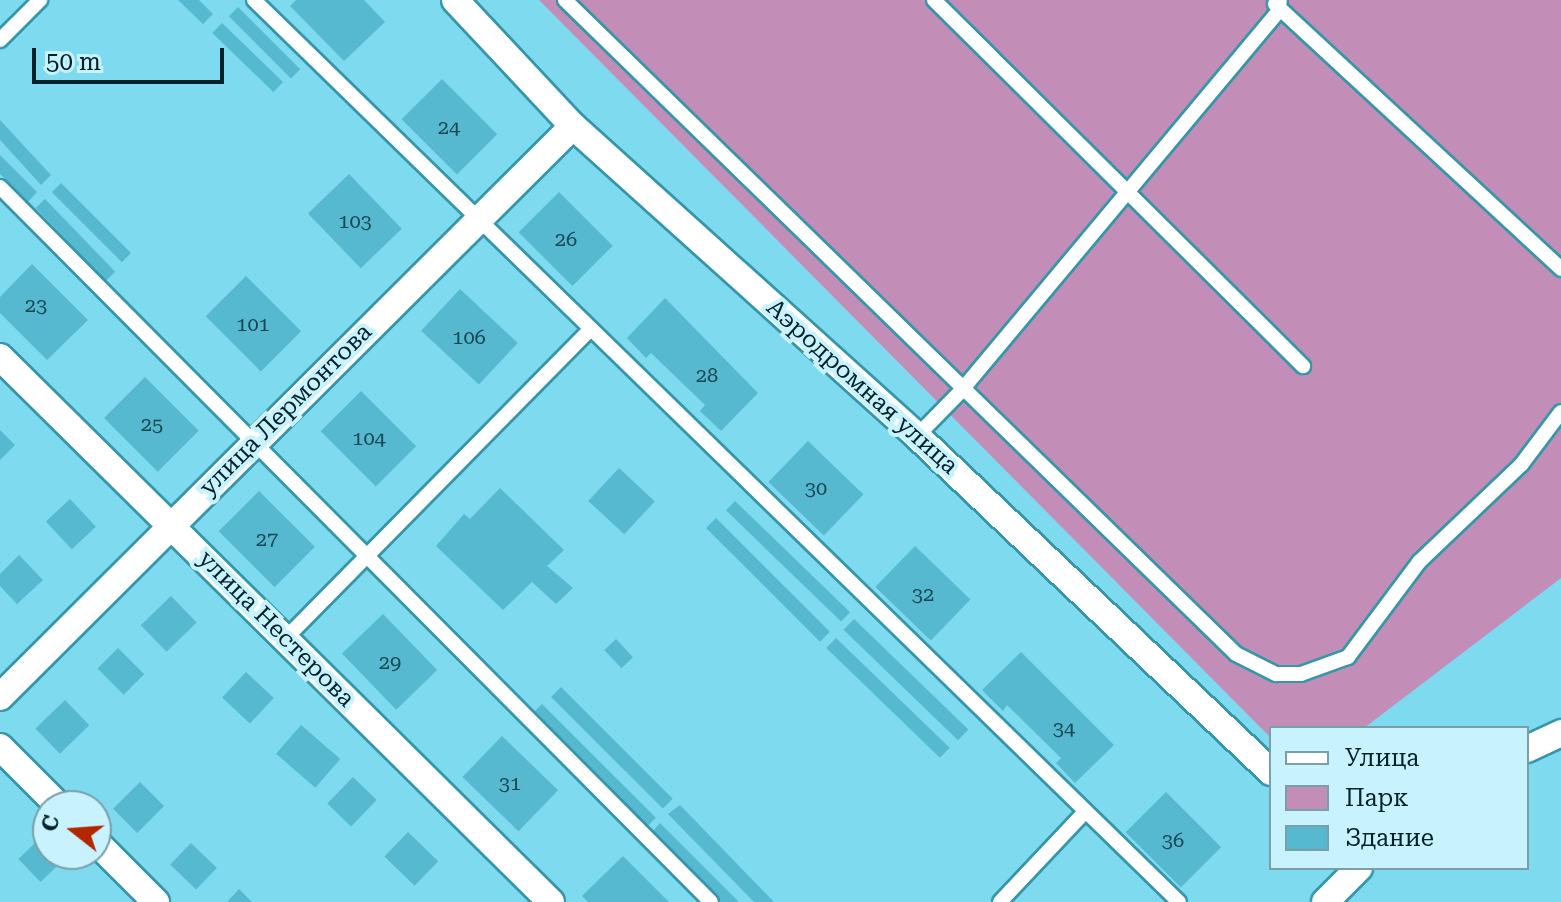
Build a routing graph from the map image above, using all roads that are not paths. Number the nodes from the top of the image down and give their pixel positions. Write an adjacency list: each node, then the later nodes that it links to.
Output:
1 (40, 0): 7 (lane)
2 (254, 0): 11 (lane)
3 (455, 0): 8 (street, Аэродромная улица)
4 (565, 0): 16 (lane)
5 (934, 0): 10 (lane)
6 (1277, 4): 10 (lane); 12 (lane)
7 (0, 40)
8 (573, 126): 11 (street, улица Лермонтова); 18 (street, Аэродромная улица)
9 (0, 187): 19 (lane)
10 (1129, 190): 15 (lane); 16 (lane)
11 (476, 219): 13 (lane); 19 (street, улица Лермонтова)
12 (1561, 269)
13 (590, 330): 21 (lane); 29 (lane)
14 (0, 357): 20 (street, улица Нестерова)
15 (1303, 366)
16 (961, 391): 17 (lane); 18 (lane)
17 (1561, 412)
18 (917, 436): 27 (street, Аэродромная улица)
19 (254, 442): 20 (street, улица Лермонтова); 21 (lane)
20 (171, 525): 22 (street, улица Нестерова); 23 (street, улица Лермонтова)
21 (368, 557): 22 (lane); 34 (lane)
22 (286, 638): 33 (street, улица Нестерова)
23 (0, 697)
24 (1561, 733): 26 (street)
25 (0, 747): 28 (street)
26 (1529, 748)
27 (1269, 770)
28 (43, 790)
29 (1084, 813): 35 (lane); 36 (lane)
30 (112, 858): 32 (street)
31 (1357, 870): 37 (street)
32 (156, 902)
33 (551, 902)
34 (711, 902)
35 (1000, 902)
36 (1179, 902)
37 (1325, 902)

